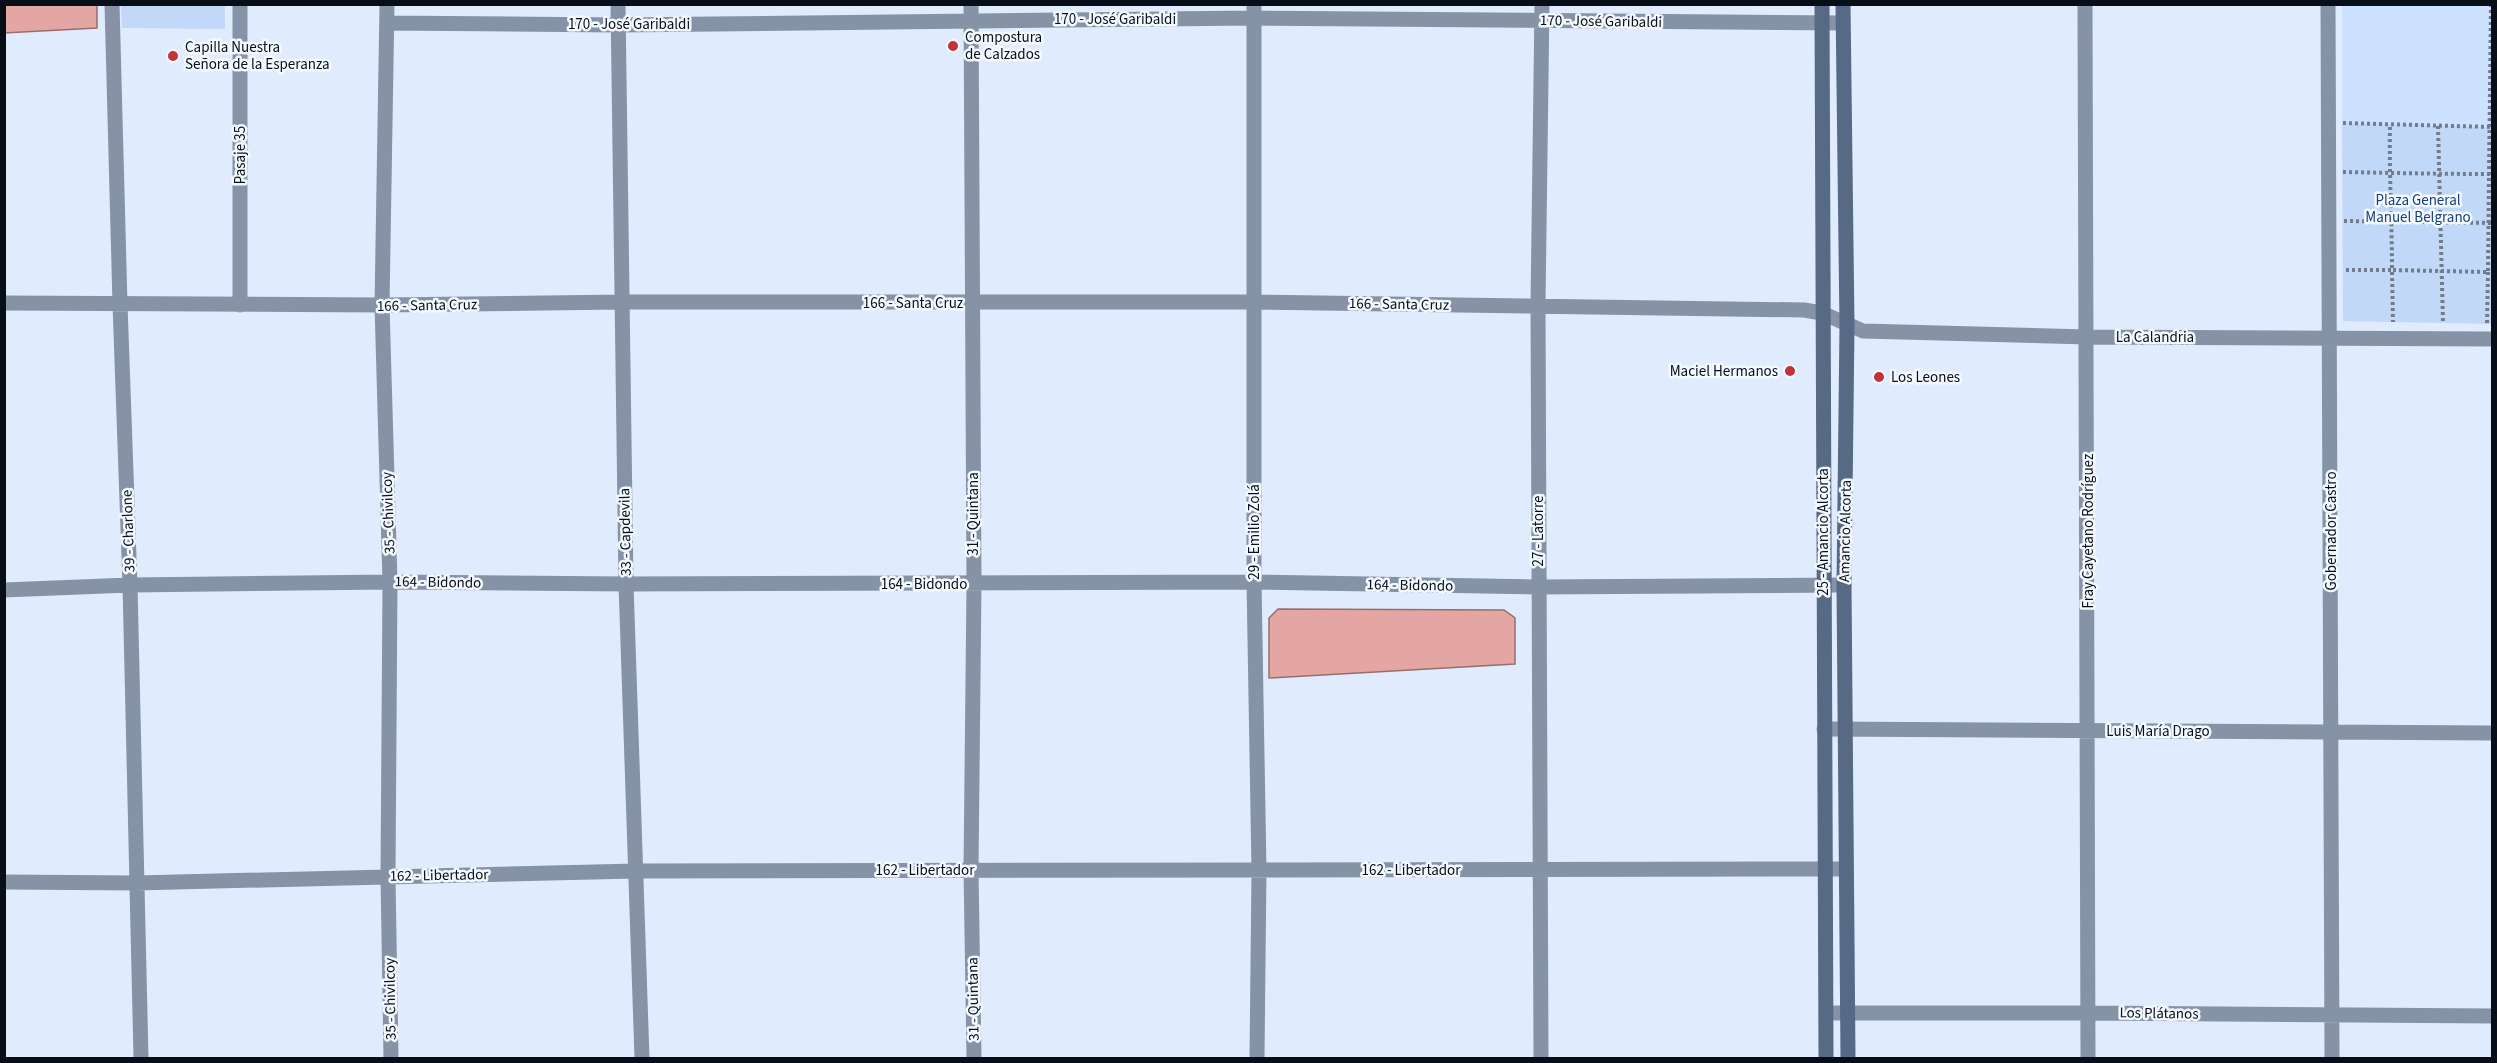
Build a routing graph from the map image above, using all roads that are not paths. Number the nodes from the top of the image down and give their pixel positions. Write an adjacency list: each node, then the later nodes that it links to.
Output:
1 (112, 4): 20 (street, 39 - Charlone)
2 (240, 4): 22 (street, Pasaje 35)
3 (387, 4): 13 (street, 35 - Chivilcoy)
4 (618, 4): 16 (street, 33 - Capdevila)
5 (971, 4): 12 (street, 31 - Quintana)
6 (1822, 4): 14 (main road, 25 - Amancio Alcorta)
7 (1843, 4): 15 (main road, Amancio Alcorta)
8 (2085, 4): 27 (street, Fray Cayetano Rodríguez)
9 (2328, 4): 28 (street, Gobernador Castro)
10 (1254, 11): 11 (street, 170 - José Garibaldi); 12 (street, 170 - José Garibaldi); 18 (street, 29 - Emilio Zolá)
11 (1542, 12): 14 (street, 170 - José Garibaldi); 24 (street, 27 - Latorre)
12 (971, 20): 16 (street, 170 - José Garibaldi); 21 (street, 31 - Quintana)
13 (387, 23): 16 (street, 170 - José Garibaldi); 23 (street, 35 - Chivilcoy)
14 (1822, 23): 15 (street, 170 - José Garibaldi); 25 (main road, 25 - Amancio Alcorta)
15 (1842, 23): 26 (main road, Amancio Alcorta)
16 (618, 25): 17 (street, 33 - Capdevila)
17 (620, 302): 21 (street, 166 - Santa Cruz); 23 (street, 166 - Santa Cruz); 32 (street, 33 - Capdevila)
18 (1253, 302): 21 (street, 166 - Santa Cruz); 24 (street, 166 - Santa Cruz); 31 (street, 29 - Emilio Zolá)
19 (4, 303): 20 (street, 166 - Santa Cruz)
20 (120, 303): 22 (street, 166 - Santa Cruz); 34 (street, 39 - Charlone)
21 (972, 303): 33 (street, 31 - Quintana)
22 (240, 305): 23 (street, 166 - Santa Cruz)
23 (382, 305): 30 (street, 35 - Chivilcoy)
24 (1538, 305): 25 (street, 166 - Santa Cruz); 37 (street, 27 - Latorre)
25 (1822, 314): 26 (street, La Calandria); 35 (main road, 25 - Amancio Alcorta)
26 (1847, 324): 27 (street, La Calandria); 36 (main road, Amancio Alcorta)
27 (2088, 337): 28 (street, La Calandria); 41 (street, Fray Cayetano Rodríguez)
28 (2330, 338): 29 (street, La Calandria); 42 (street, Gobernador Castro)
29 (2493, 339)
30 (390, 582): 32 (street, 164 - Bidondo); 34 (street, 164 - Bidondo); 50 (street, 35 - Chivilcoy)
31 (1254, 582): 33 (street, 164 - Bidondo); 37 (street, 164 - Bidondo); 48 (street, 29 - Emilio Zolá)
32 (626, 584): 33 (street, 164 - Bidondo); 49 (street, 33 - Capdevila)
33 (974, 584): 47 (street, 31 - Quintana)
34 (130, 585): 38 (street, 164 - Bidondo); 52 (street, 39 - Charlone)
35 (1823, 585): 36 (street, 164 - Bidondo); 37 (street, 164 - Bidondo); 39 (main road, 25 - Amancio Alcorta)
36 (1844, 585): 40 (main road, Amancio Alcorta)
37 (1538, 587): 45 (street, 27 - Latorre)
38 (4, 590)
39 (1824, 729): 40 (street, Luis María Drago); 44 (main road, 25 - Amancio Alcorta)
40 (1844, 730): 41 (street, Luis María Drago); 46 (main road, Amancio Alcorta)
41 (2088, 730): 42 (street, Luis María Drago); 53 (street, Fray Cayetano Rodríguez)
42 (2332, 732): 43 (street, Luis María Drago); 56 (street, Gobernador Castro)
43 (2493, 733)
44 (1824, 868): 45 (street, 162 - Libertador); 46 (street, 162 - Libertador); 54 (main road, 25 - Amancio Alcorta)
45 (1539, 869): 48 (street, 162 - Libertador); 63 (street, 27 - Latorre)
46 (1846, 869): 55 (main road, Amancio Alcorta)
47 (971, 870): 48 (street, 162 - Libertador); 49 (street, 162 - Libertador); 61 (street, 31 - Quintana)
48 (1259, 870): 62 (street, 29 - Emilio Zolá)
49 (636, 871): 50 (street, 162 - Libertador); 60 (street, 33 - Capdevila)
50 (388, 876): 52 (street, 162 - Libertador); 59 (street, 35 - Chivilcoy)
51 (4, 882): 52 (street, 162 - Libertador)
52 (136, 883): 58 (street, 39 - Charlone)
53 (2088, 1012): 55 (street, Los Plátanos); 56 (street, Los Plátanos); 66 (street, Fray Cayetano Rodríguez)
54 (1826, 1013): 55 (street, Los Plátanos); 64 (main road, 25 - Amancio Alcorta)
55 (1848, 1013): 65 (main road, Amancio Alcorta)
56 (2332, 1015): 57 (street, Los Plátanos); 67 (street, Gobernador Castro)
57 (2493, 1016)
58 (141, 1059)
59 (391, 1059)
60 (642, 1059)
61 (974, 1059)
62 (1257, 1059)
63 (1541, 1059)
64 (1826, 1059)
65 (1848, 1059)
66 (2088, 1059)
67 (2332, 1059)

